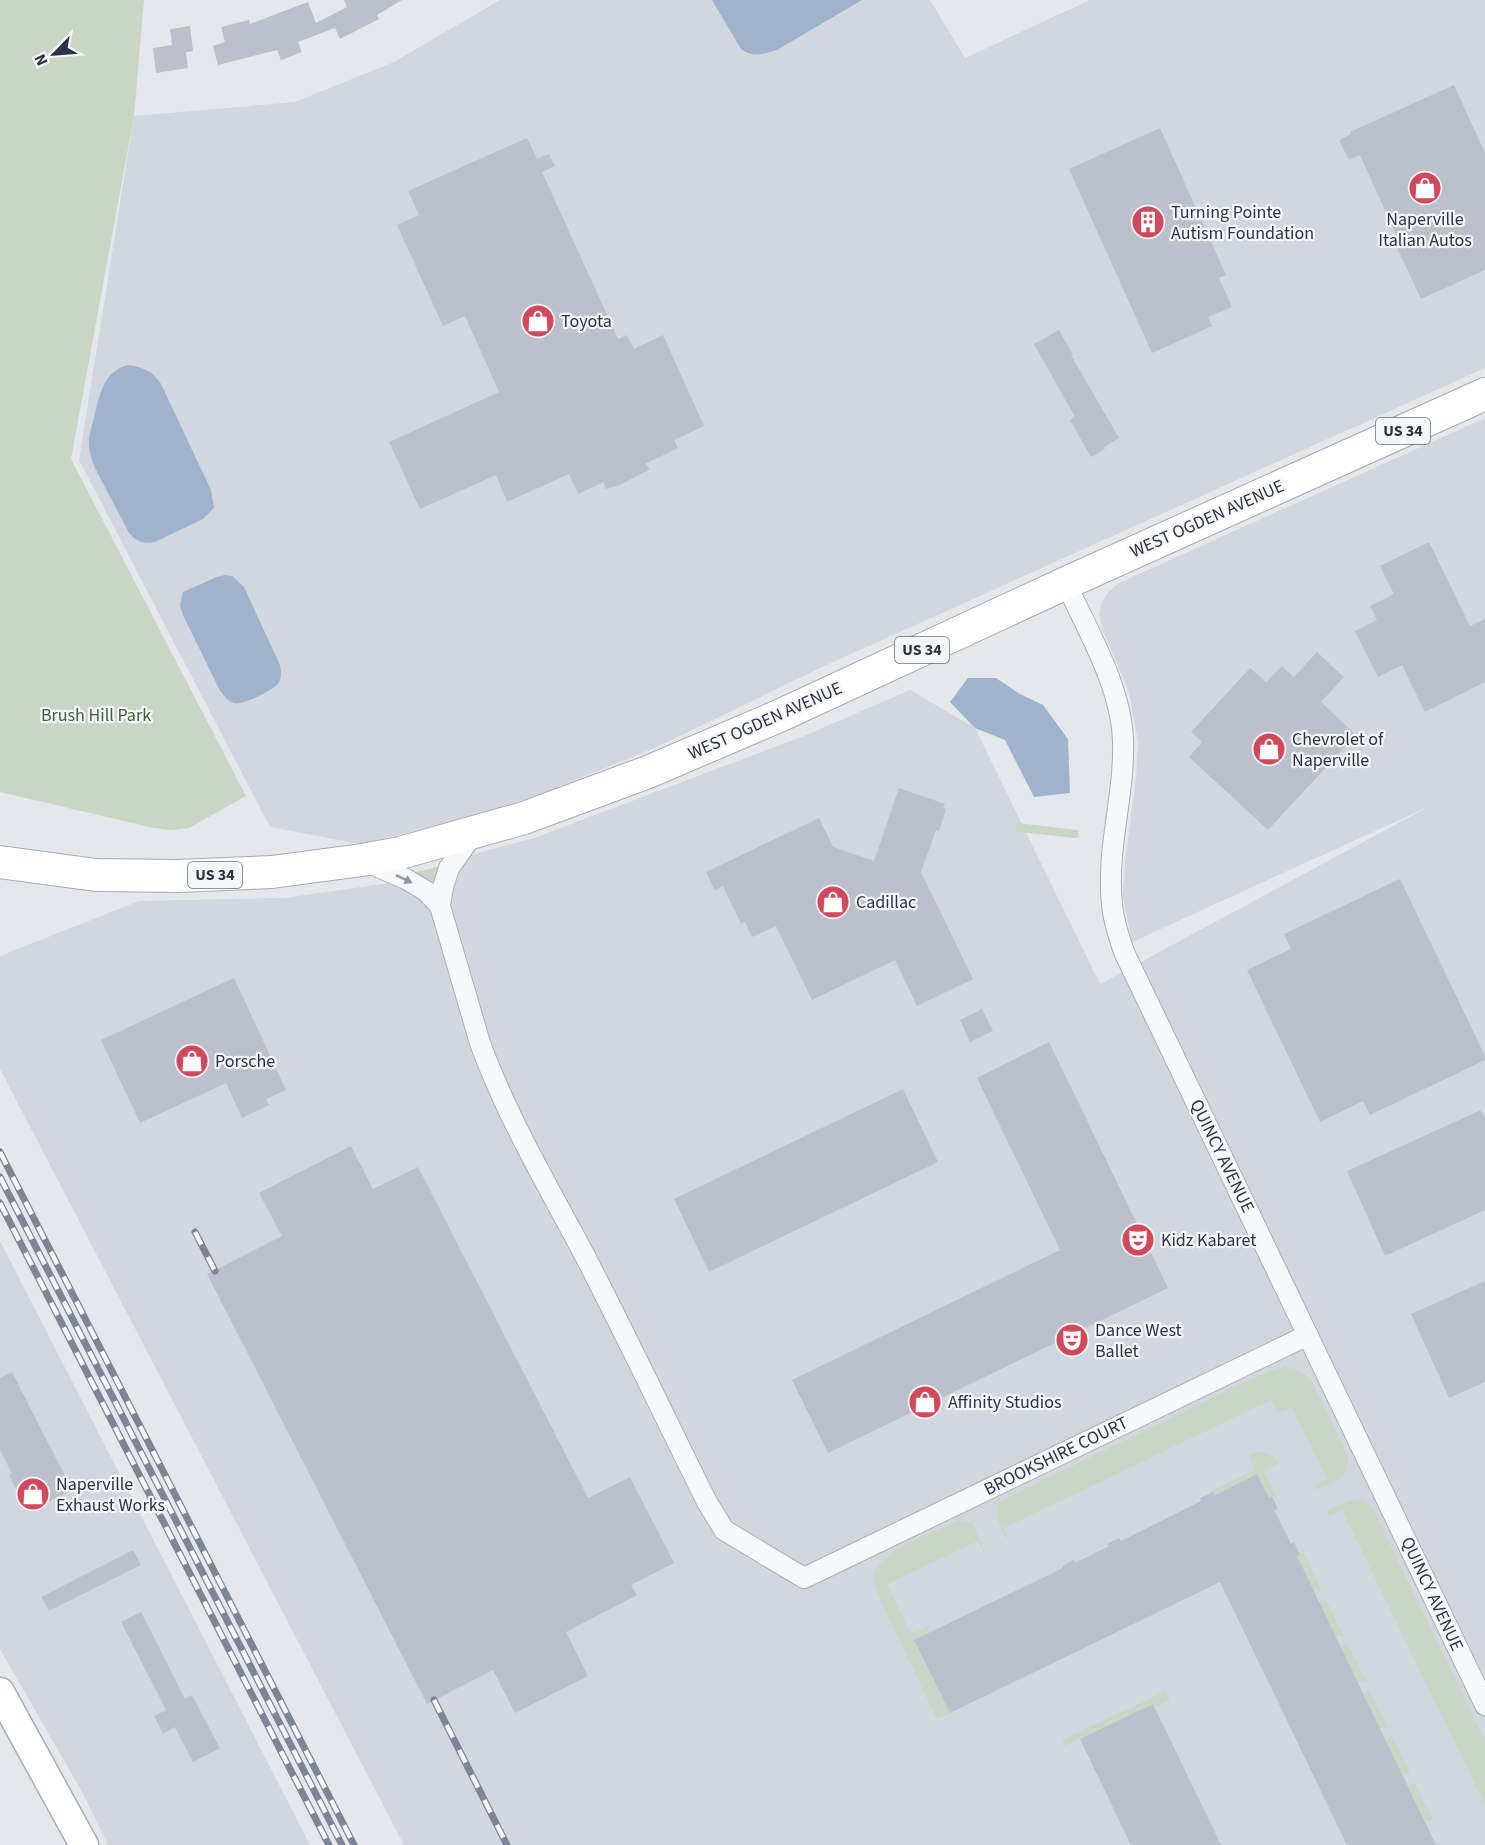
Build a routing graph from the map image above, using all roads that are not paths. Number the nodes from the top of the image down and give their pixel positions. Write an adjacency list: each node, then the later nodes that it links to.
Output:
1 (1485, 394): 2 (main road, WEST OGDEN AVENUE / US 34)
2 (1066, 583): 3 (main road, WEST OGDEN AVENUE / US 34); 7 (street, QUINCY AVENUE)
3 (474, 833): 4 (main road, WEST OGDEN AVENUE / US 34); 6 (street)
4 (362, 860): 5 (main road, WEST OGDEN AVENUE / US 34); 6 (street, one-way to 6)
5 (0, 862)
6 (440, 906): 7 (street, BROOKSHIRE COURT)
7 (1308, 1335): 9 (street, QUINCY AVENUE)
8 (0, 1692): 10 (main road)
9 (1485, 1705)
10 (84, 1845)

